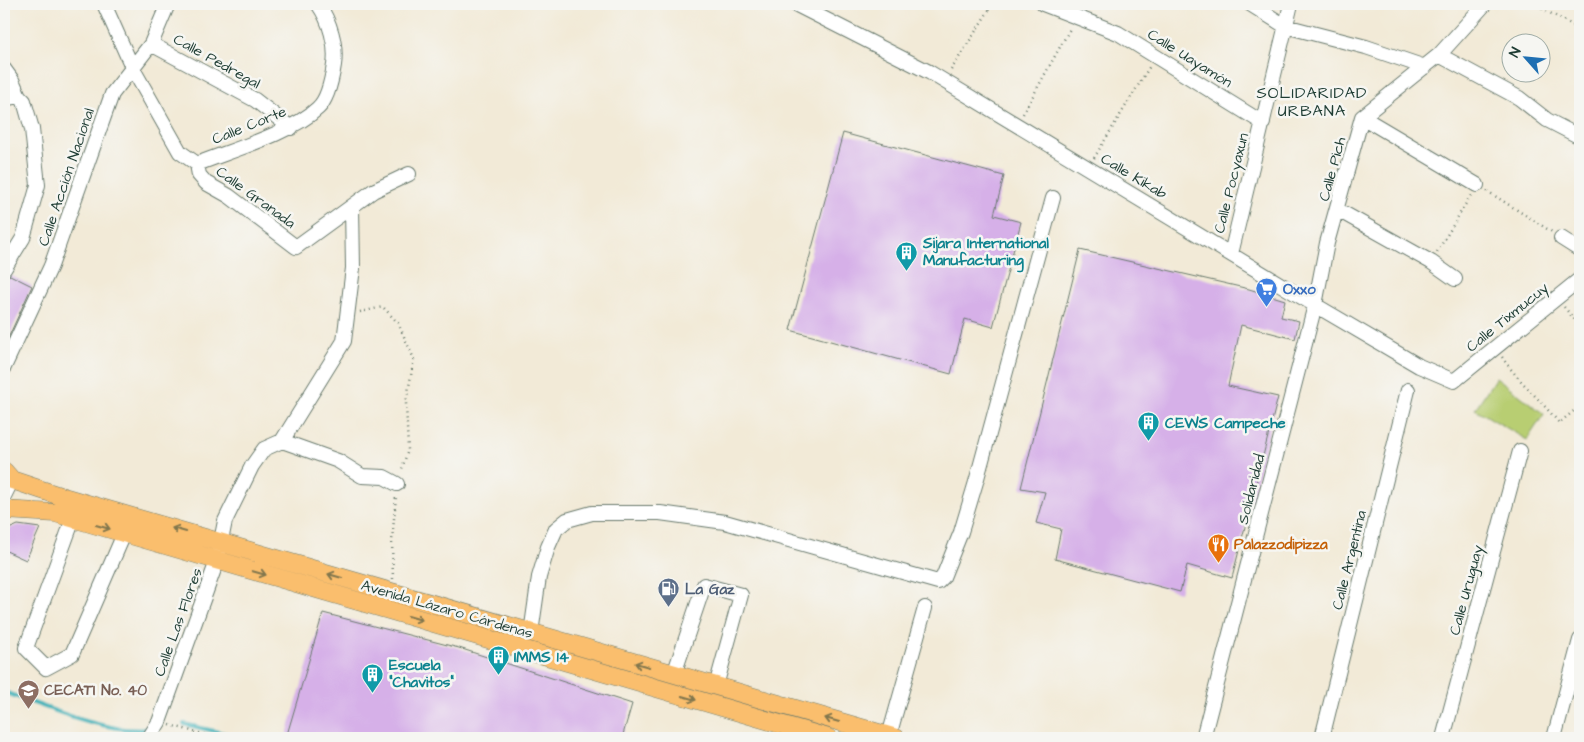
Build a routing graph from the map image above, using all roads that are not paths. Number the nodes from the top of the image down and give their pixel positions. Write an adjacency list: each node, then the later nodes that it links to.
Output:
1 (104, 4): 14 (street, Calle Granada)
2 (168, 4): 10 (street, Calle Acción Nacional)
3 (318, 4): 19 (street, Calle Corte)
4 (795, 4): 29 (street, Calle Kikab)
5 (1043, 4): 18 (street, Calle Uayamón)
6 (1250, 4): 9 (street)
7 (1291, 4): 9 (street, Calle Pocyaxun)
8 (1485, 4): 11 (street)
9 (1285, 26): 12 (street); 18 (street, Calle Pocyaxun)
10 (151, 44): 14 (street, Calle Acción Nacional); 19 (street, Calle Pedregal)
11 (1439, 55): 12 (street); 20 (street)
12 (1425, 67): 17 (street)
13 (4, 69): 15 (street)
14 (133, 69): 21 (street, Calle Granada); 34 (street, Calle Acción Nacional)
15 (19, 96): 16 (street); 30 (street)
16 (4, 99)
17 (1362, 117): 23 (street); 26 (street, Calle Pich)
18 (1263, 122): 29 (street, Calle Pocyaxun)
19 (291, 128): 21 (street, Calle Corte)
20 (1580, 137)
21 (197, 164): 25 (street, Calle Granada)
22 (410, 174): 25 (street, Calle Granada)
23 (1477, 185)
24 (1053, 198): 49 (street)
25 (352, 206): 37 (street)
26 (1338, 210): 31 (street); 33 (street, Calle Pich)
27 (1562, 238): 28 (street)
28 (1580, 250)
29 (1231, 254): 33 (street, Calle Kikab)
30 (4, 270)
31 (1455, 279)
32 (1580, 279): 35 (street, Calle Tixmucuy)
33 (1315, 305): 35 (street, Calle Kikab); 59 (street, Solidaridad)
34 (4, 367)
35 (1454, 381)
36 (1408, 390): 60 (street, Calle Argentina)
37 (282, 442): 40 (street); 45 (street, Calle Las Flores)
38 (1520, 451): 61 (street, Calle Uruguay)
39 (8, 475): 41 (street); 45 (main road, Avenida Lázaro Cárdenas, one-way to 39)
40 (397, 484)
41 (4, 496)
42 (4, 510): 43 (main road, Avenida Lázaro Cárdenas)
43 (73, 519): 44 (main road, Avenida Lázaro Cárdenas, one-way to 44); 44 (street)
44 (124, 534): 46 (main road, Avenida Lázaro Cárdenas)
45 (221, 543): 46 (street, Calle Las Flores); 48 (main road, Avenida Lázaro Cárdenas, one-way to 45)
46 (217, 561): 51 (main road, Avenida Lázaro Cárdenas, one-way to 51); 57 (street, Calle Las Flores)
47 (925, 608): 56 (street)
48 (498, 623): 49 (main road, Avenida Lázaro Cárdenas); 51 (street)
49 (531, 633): 52 (main road, Avenida Lázaro Cárdenas)
50 (1580, 640): 62 (street)
51 (493, 641): 53 (main road, Avenida Lázaro Cárdenas)
52 (598, 652): 53 (street); 54 (main road, Avenida Lázaro Cárdenas, one-way to 52)
53 (593, 670): 58 (main road, Avenida Lázaro Cárdenas, one-way to 58)
54 (674, 674): 55 (main road, Avenida Lázaro Cárdenas); 55 (street)
55 (716, 686): 56 (main road, Avenida Lázaro Cárdenas, one-way to 55)
56 (892, 737)
57 (150, 738)
58 (828, 738)
59 (1203, 738)
60 (1322, 738)
61 (1443, 738)
62 (1554, 738)

